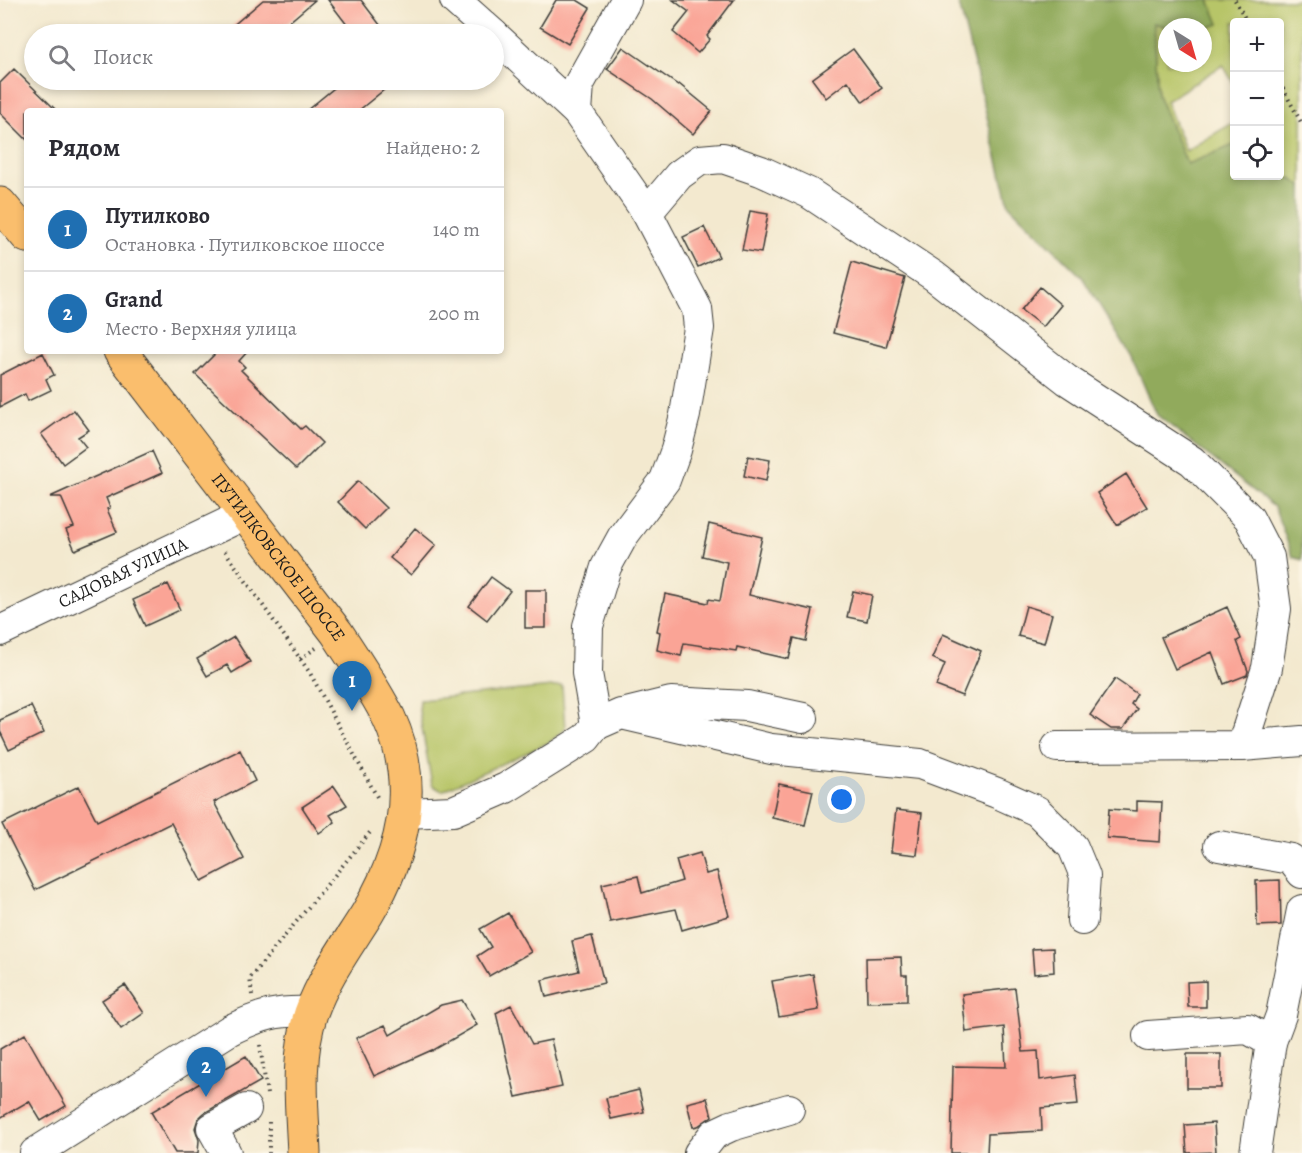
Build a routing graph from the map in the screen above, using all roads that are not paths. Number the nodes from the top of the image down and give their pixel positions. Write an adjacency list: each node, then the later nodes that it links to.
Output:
1 (455, 0): 3 (street)
2 (626, 0): 5 (street)
3 (481, 24)
4 (504, 45): 5 (street)
5 (577, 112): 7 (street)
6 (0, 204): 8 (main road)
7 (647, 213): 13 (street); 15 (street)
8 (24, 232)
9 (122, 354): 10 (main road, ПУТИЛКОВСКОЕ ШОССЕ)
10 (246, 514): 11 (street, САДОВАЯ УЛИЦА); 17 (main road, ПУТИЛКОВСКОЕ ШОССЕ)
11 (0, 631)
12 (803, 718): 13 (street)
13 (608, 719): 17 (street); 21 (street)
14 (1302, 741): 15 (street)
15 (1242, 746): 16 (street)
16 (1056, 747)
17 (389, 814): 22 (main road, ПУТИЛКОВСКОЕ ШОССЕ)
18 (1219, 846): 19 (street)
19 (1302, 873)
20 (1302, 910): 24 (street)
21 (1082, 920)
22 (312, 1012): 27 (street); 29 (main road, ПУТИЛКОВСКОЕ ШОССЕ)
23 (1148, 1036): 24 (street)
24 (1271, 1042): 31 (street)
25 (246, 1108): 28 (street)
26 (789, 1109): 30 (street)
27 (35, 1153)
28 (226, 1153)
29 (304, 1153)
30 (699, 1153)
31 (1255, 1153)

